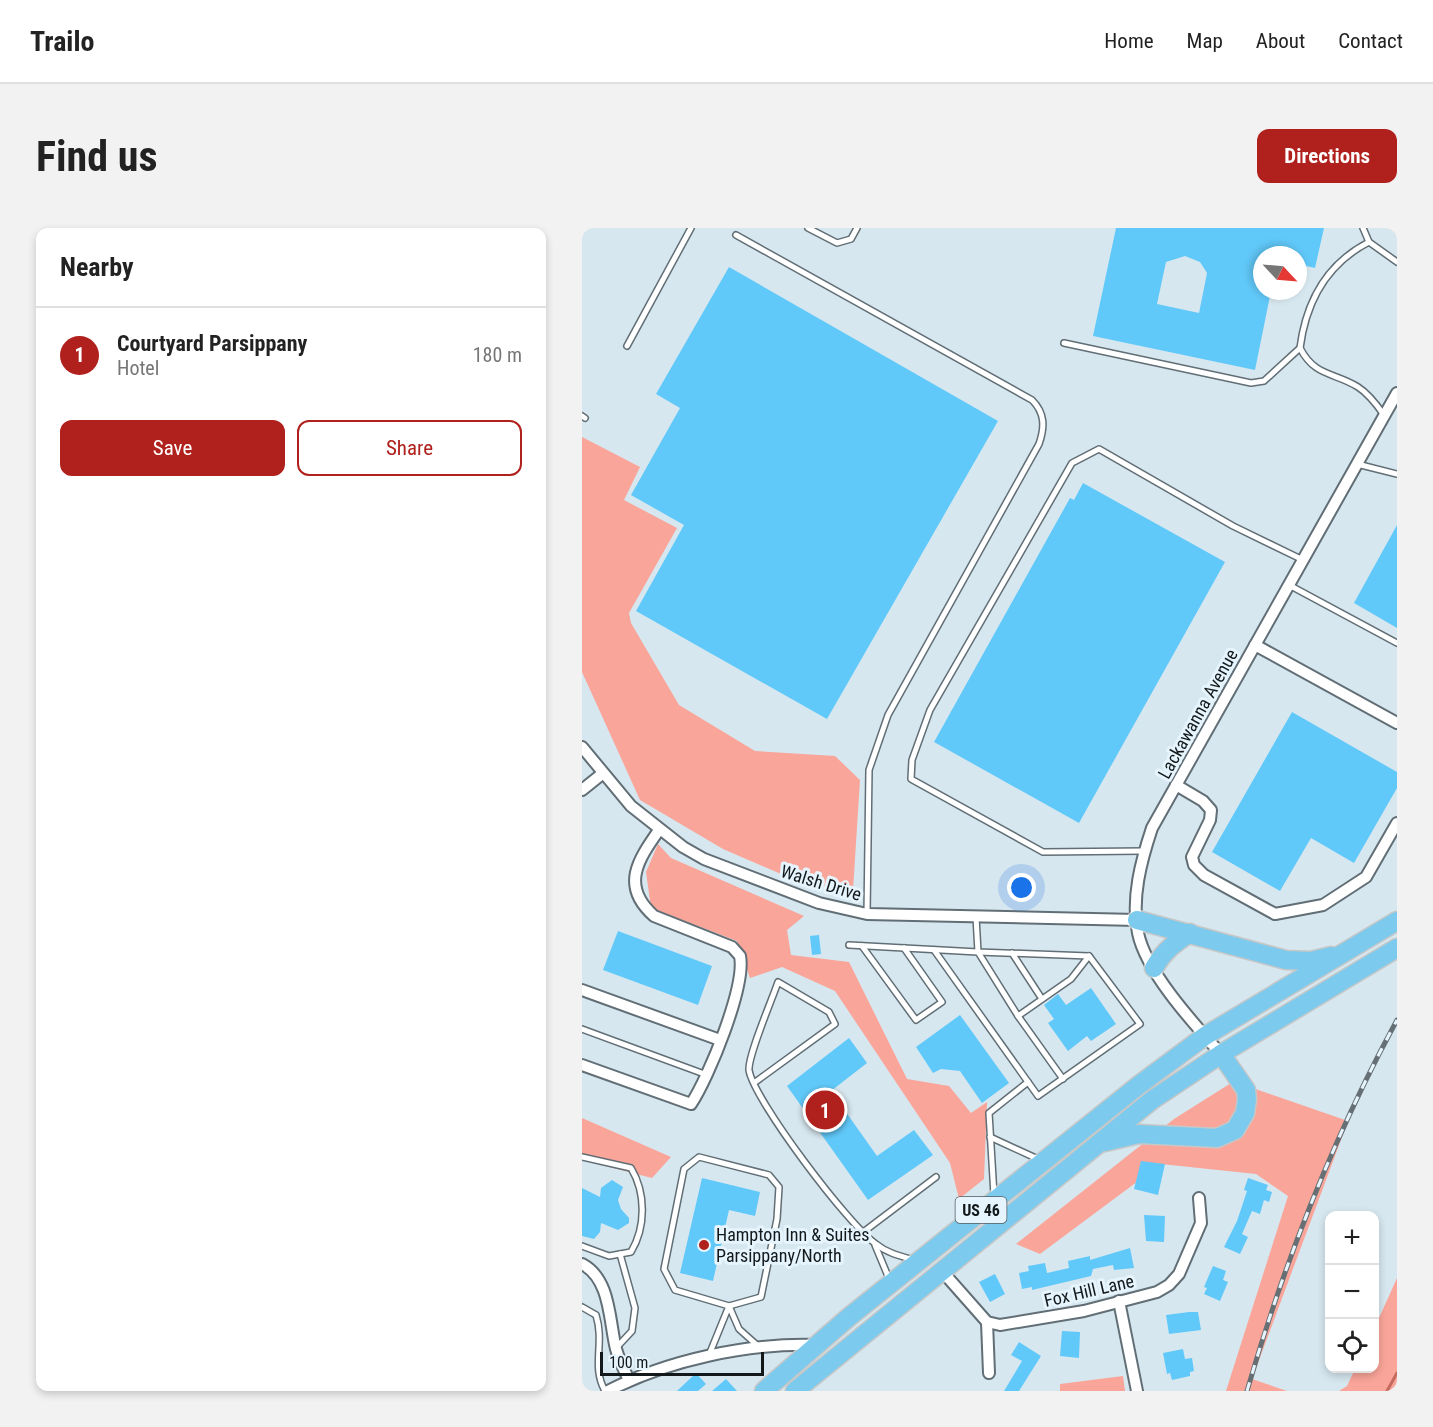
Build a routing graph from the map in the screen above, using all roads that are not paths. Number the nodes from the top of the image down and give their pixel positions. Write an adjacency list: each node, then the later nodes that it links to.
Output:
1 (691, 228): 9 (lane)
2 (808, 228): 3 (lane)
3 (857, 228)
4 (1363, 228): 6 (lane)
5 (736, 235): 27 (lane)
6 (1369, 242): 7 (lane); 10 (lane)
7 (1397, 262)
8 (1064, 343): 10 (lane)
9 (627, 346)
10 (1300, 348): 12 (lane)
11 (1397, 393): 12 (street, Lackawanna Avenue)
12 (1384, 415): 13 (street, Lackawanna Avenue)
13 (1357, 464): 14 (lane); 15 (street, Lackawanna Avenue)
14 (1397, 474)
15 (1303, 560): 16 (street, Lackawanna Avenue); 26 (lane)
16 (1289, 585): 17 (lane); 18 (street, Lackawanna Avenue)
17 (1397, 643)
18 (1255, 645): 19 (street); 22 (street, Lackawanna Avenue)
19 (1397, 723)
20 (582, 747): 21 (street, Walsh Drive)
21 (602, 774): 23 (street); 25 (street, Walsh Drive)
22 (1176, 785): 24 (street); 26 (street, Lackawanna Avenue)
23 (582, 790)
24 (1397, 823)
25 (659, 830): 27 (street, Walsh Drive); 47 (street)
26 (1144, 851): 29 (street, Lackawanna Avenue)
27 (867, 914): 28 (street, Walsh Drive)
28 (976, 917): 29 (street, Walsh Drive); 38 (lane)
29 (1137, 920): 31 (highway); 41 (street, Lackawanna Avenue)
30 (1397, 921): 37 (highway, US 46)
31 (1190, 933): 37 (highway); 41 (highway)
32 (849, 945): 33 (lane)
33 (862, 946): 34 (lane); 34 (lane)
34 (904, 948): 36 (lane)
35 (1397, 948): 48 (highway, US 46)
36 (934, 950): 38 (lane); 52 (lane)
37 (1348, 951): 46 (highway, US 46)
38 (978, 952): 39 (lane); 44 (lane)
39 (1012, 953): 40 (lane); 43 (lane)
40 (1089, 956): 43 (lane); 51 (lane)
41 (1154, 968): 46 (street, Lackawanna Avenue)
42 (582, 990): 47 (street)
43 (1042, 999): 44 (lane)
44 (1018, 1016): 51 (lane)
45 (582, 1029): 50 (lane)
46 (1205, 1036): 48 (street, Lackawanna Avenue); 57 (highway, US 46)
47 (720, 1040): 50 (street)
48 (1221, 1054): 55 (highway, US 46); 55 (highway)
49 (582, 1065): 50 (street)
50 (707, 1075)
51 (1063, 1079): 52 (lane)
52 (1028, 1082): 54 (lane)
53 (754, 1083): 53 (lane); 61 (lane)
54 (990, 1137): 57 (lane); 60 (lane)
55 (1098, 1145): 67 (highway, US 46)
56 (582, 1157): 64 (lane)
57 (1042, 1161): 60 (highway, US 46)
58 (936, 1177): 61 (lane)
59 (1199, 1198): 69 (street, Fox Hill Lane)
60 (994, 1199): 65 (highway, US 46)
61 (862, 1233): 62 (lane)
62 (875, 1244): 65 (lane); 68 (lane)
63 (582, 1246): 64 (lane)
64 (620, 1254): 75 (lane)
65 (918, 1261): 68 (highway, US 46)
66 (582, 1264): 75 (street)
67 (942, 1271): 72 (street); 81 (highway, US 46)
68 (891, 1283): 73 (highway, US 46)
69 (1119, 1301): 72 (street, Fox Hill Lane); 82 (street)
70 (582, 1306): 79 (lane)
71 (729, 1306): 71 (lane); 74 (lane); 76 (lane)
72 (987, 1322): 77 (street)
73 (816, 1345): 74 (street); 80 (highway, US 46)
74 (759, 1347): 76 (street)
75 (616, 1349): 78 (street)
76 (709, 1357): 78 (street)
77 (989, 1373)
78 (629, 1380): 79 (street)
79 (607, 1391)
80 (764, 1391)
81 (795, 1391)
82 (1137, 1391)

